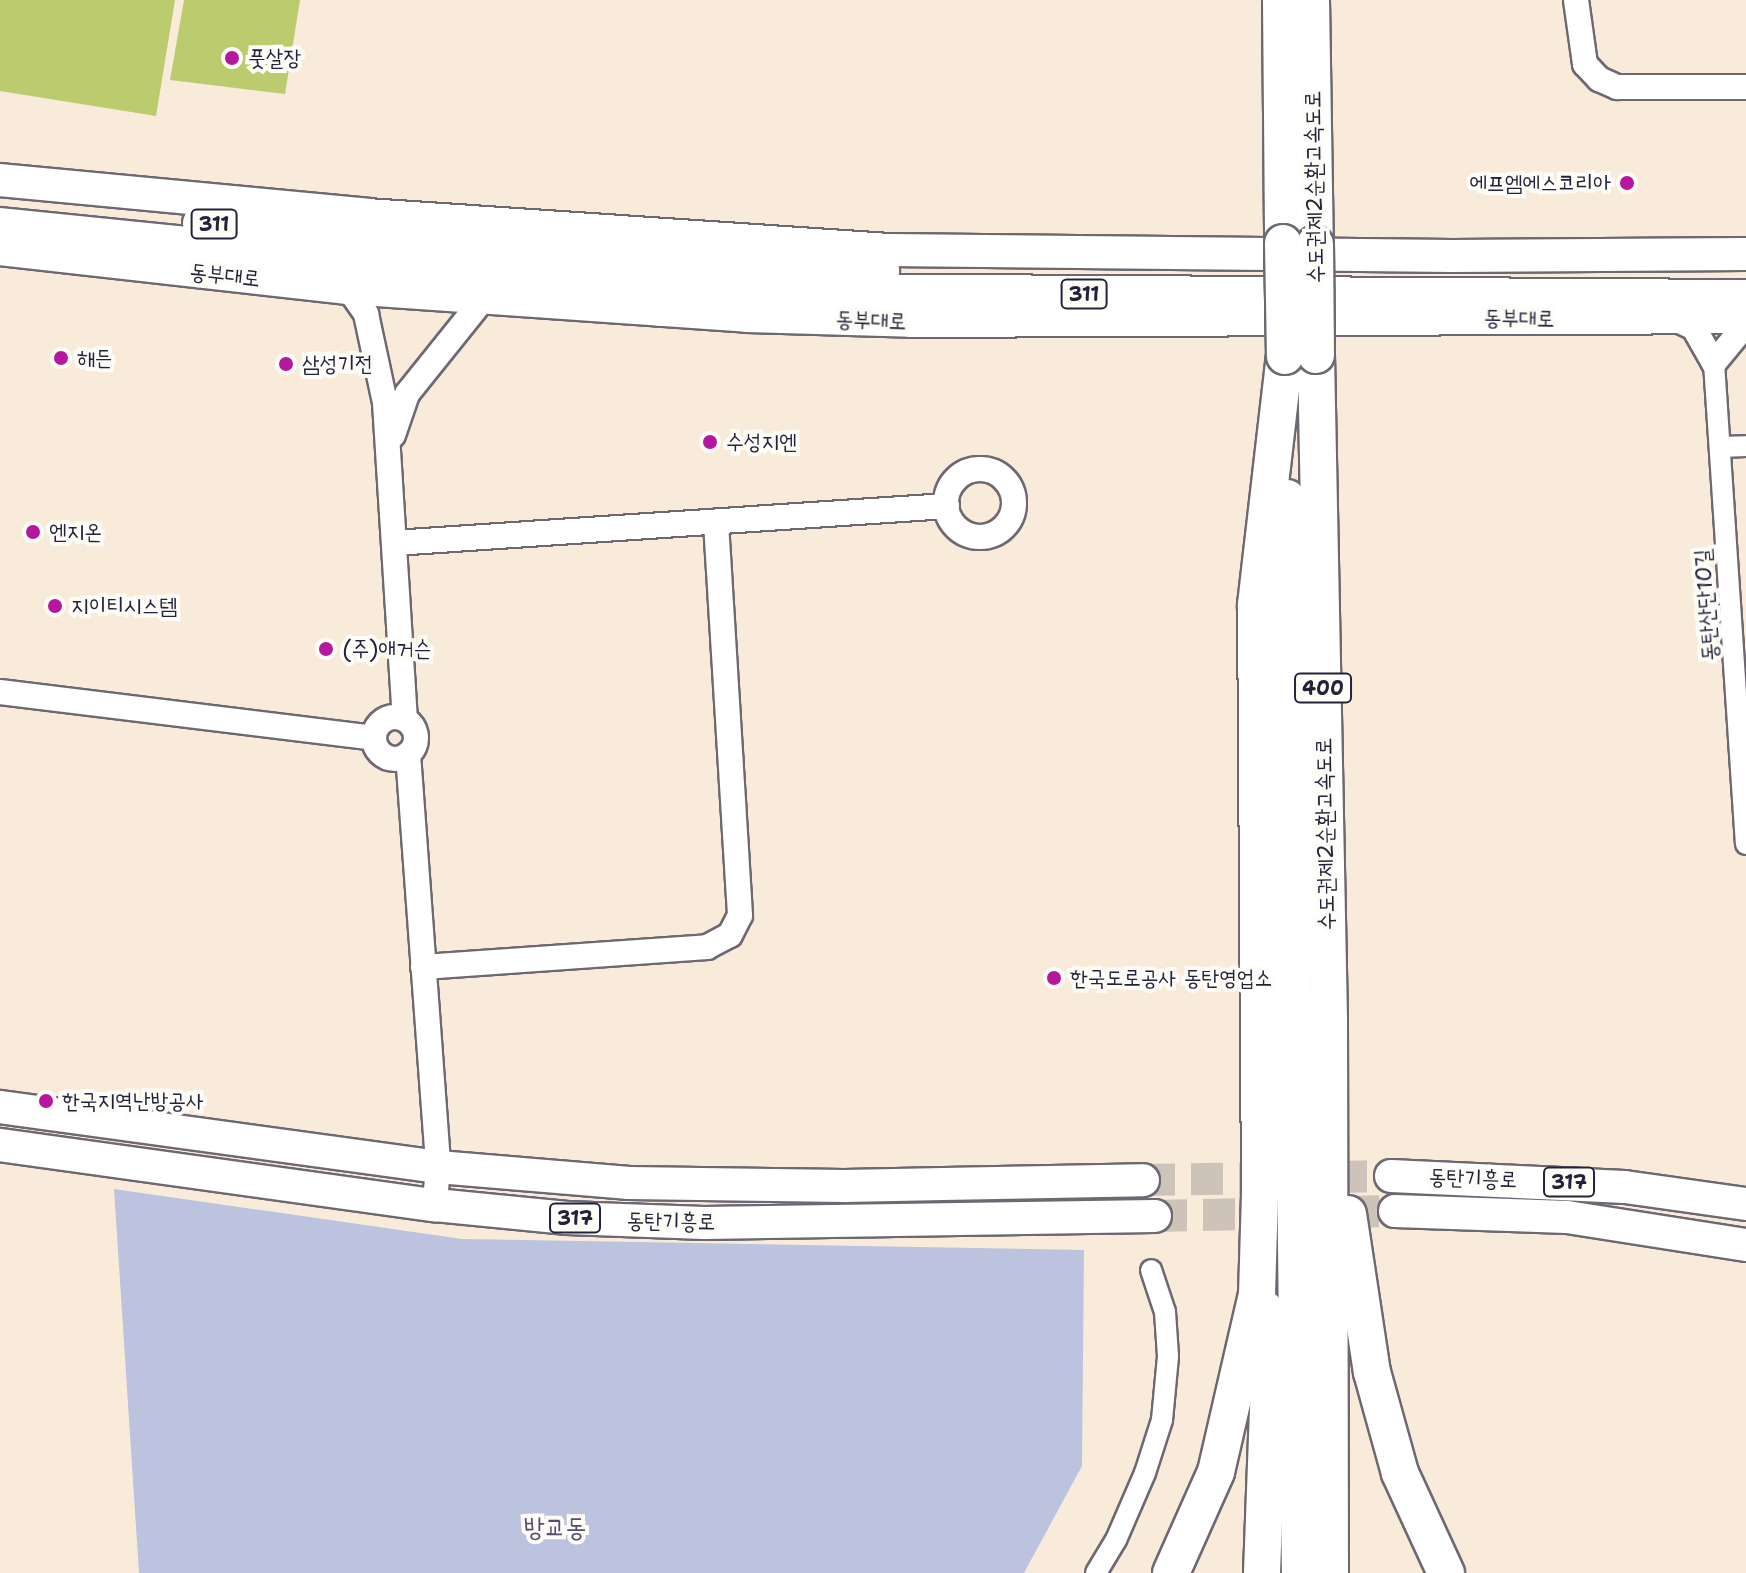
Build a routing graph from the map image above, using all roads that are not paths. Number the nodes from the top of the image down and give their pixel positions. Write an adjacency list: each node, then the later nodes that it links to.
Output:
1 (1281, 0): 9 (highway, 수도권제2순환고속도로 / 400)
2 (1311, 0): 9 (highway, 수도권제2순환고속도로 / 400)
3 (1576, 0): 4 (street)
4 (1746, 87)
5 (0, 180): 7 (main road)
6 (0, 202): 12 (highway, 동부대로 / 311)
7 (367, 215): 11 (main road); 12 (highway)
8 (0, 225): 15 (highway, 동부대로 / 311)
9 (1299, 244): 22 (highway, 수도권제2순환고속도로 / 400, bridge)
10 (0, 249): 14 (main road, 동부대로)
11 (1746, 254)
12 (835, 268): 13 (highway, 동부대로 / 311)
13 (1746, 277)
14 (348, 288): 17 (main road, 동부대로); 26 (street)
15 (791, 291): 16 (highway, 동부대로 / 311); 18 (highway)
16 (1746, 297)
17 (483, 299): 18 (main road, 동부대로); 26 (street)
18 (660, 309): 19 (main road, 동부대로)
19 (1671, 317): 20 (main road, 동부대로); 23 (street)
20 (1746, 317)
21 (1746, 324): 23 (street)
22 (1300, 356): 37 (highway, 수도권제2순환고속도로 / 400); 43 (highway); 53 (highway, 수도권제2순환고속도로 / 400)
23 (1714, 363): 25 (street, 동탄산단10길)
24 (1746, 446): 25 (street)
25 (1721, 447): 31 (street, 동탄산단10길)
26 (388, 453): 29 (street)
27 (947, 506): 28 (street)
28 (716, 522): 29 (street); 36 (street)
29 (394, 543): 32 (street)
30 (0, 692): 33 (street)
31 (1742, 716): 35 (street, 동탄산단10길)
32 (405, 719): 33 (street); 34 (street)
33 (374, 738): 34 (street)
34 (408, 754): 36 (street)
35 (1746, 844)
36 (423, 967): 40 (street)
37 (1329, 1020): 54 (highway, 수도권제2순환고속도로 / 400); 55 (highway)
38 (0, 1107): 40 (main road, 동탄기흥로 / 317)
39 (0, 1145): 45 (main road, 동탄기흥로 / 317)
40 (438, 1167): 42 (main road, 동탄기흥로 / 317); 45 (street)
41 (1391, 1176): 44 (main road, 동탄기흥로 / 317)
42 (1143, 1180)
43 (1260, 1191): 51 (highway); 52 (highway)
44 (1746, 1204)
45 (435, 1205): 47 (main road, 동탄기흥로 / 317)
46 (1395, 1211): 48 (main road, 동탄기흥로 / 317)
47 (1155, 1216)
48 (1746, 1245)
49 (1151, 1270): 50 (street)
50 (1096, 1573)
51 (1171, 1573)
52 (1262, 1573)
53 (1300, 1573)
54 (1330, 1573)
55 (1446, 1573)

